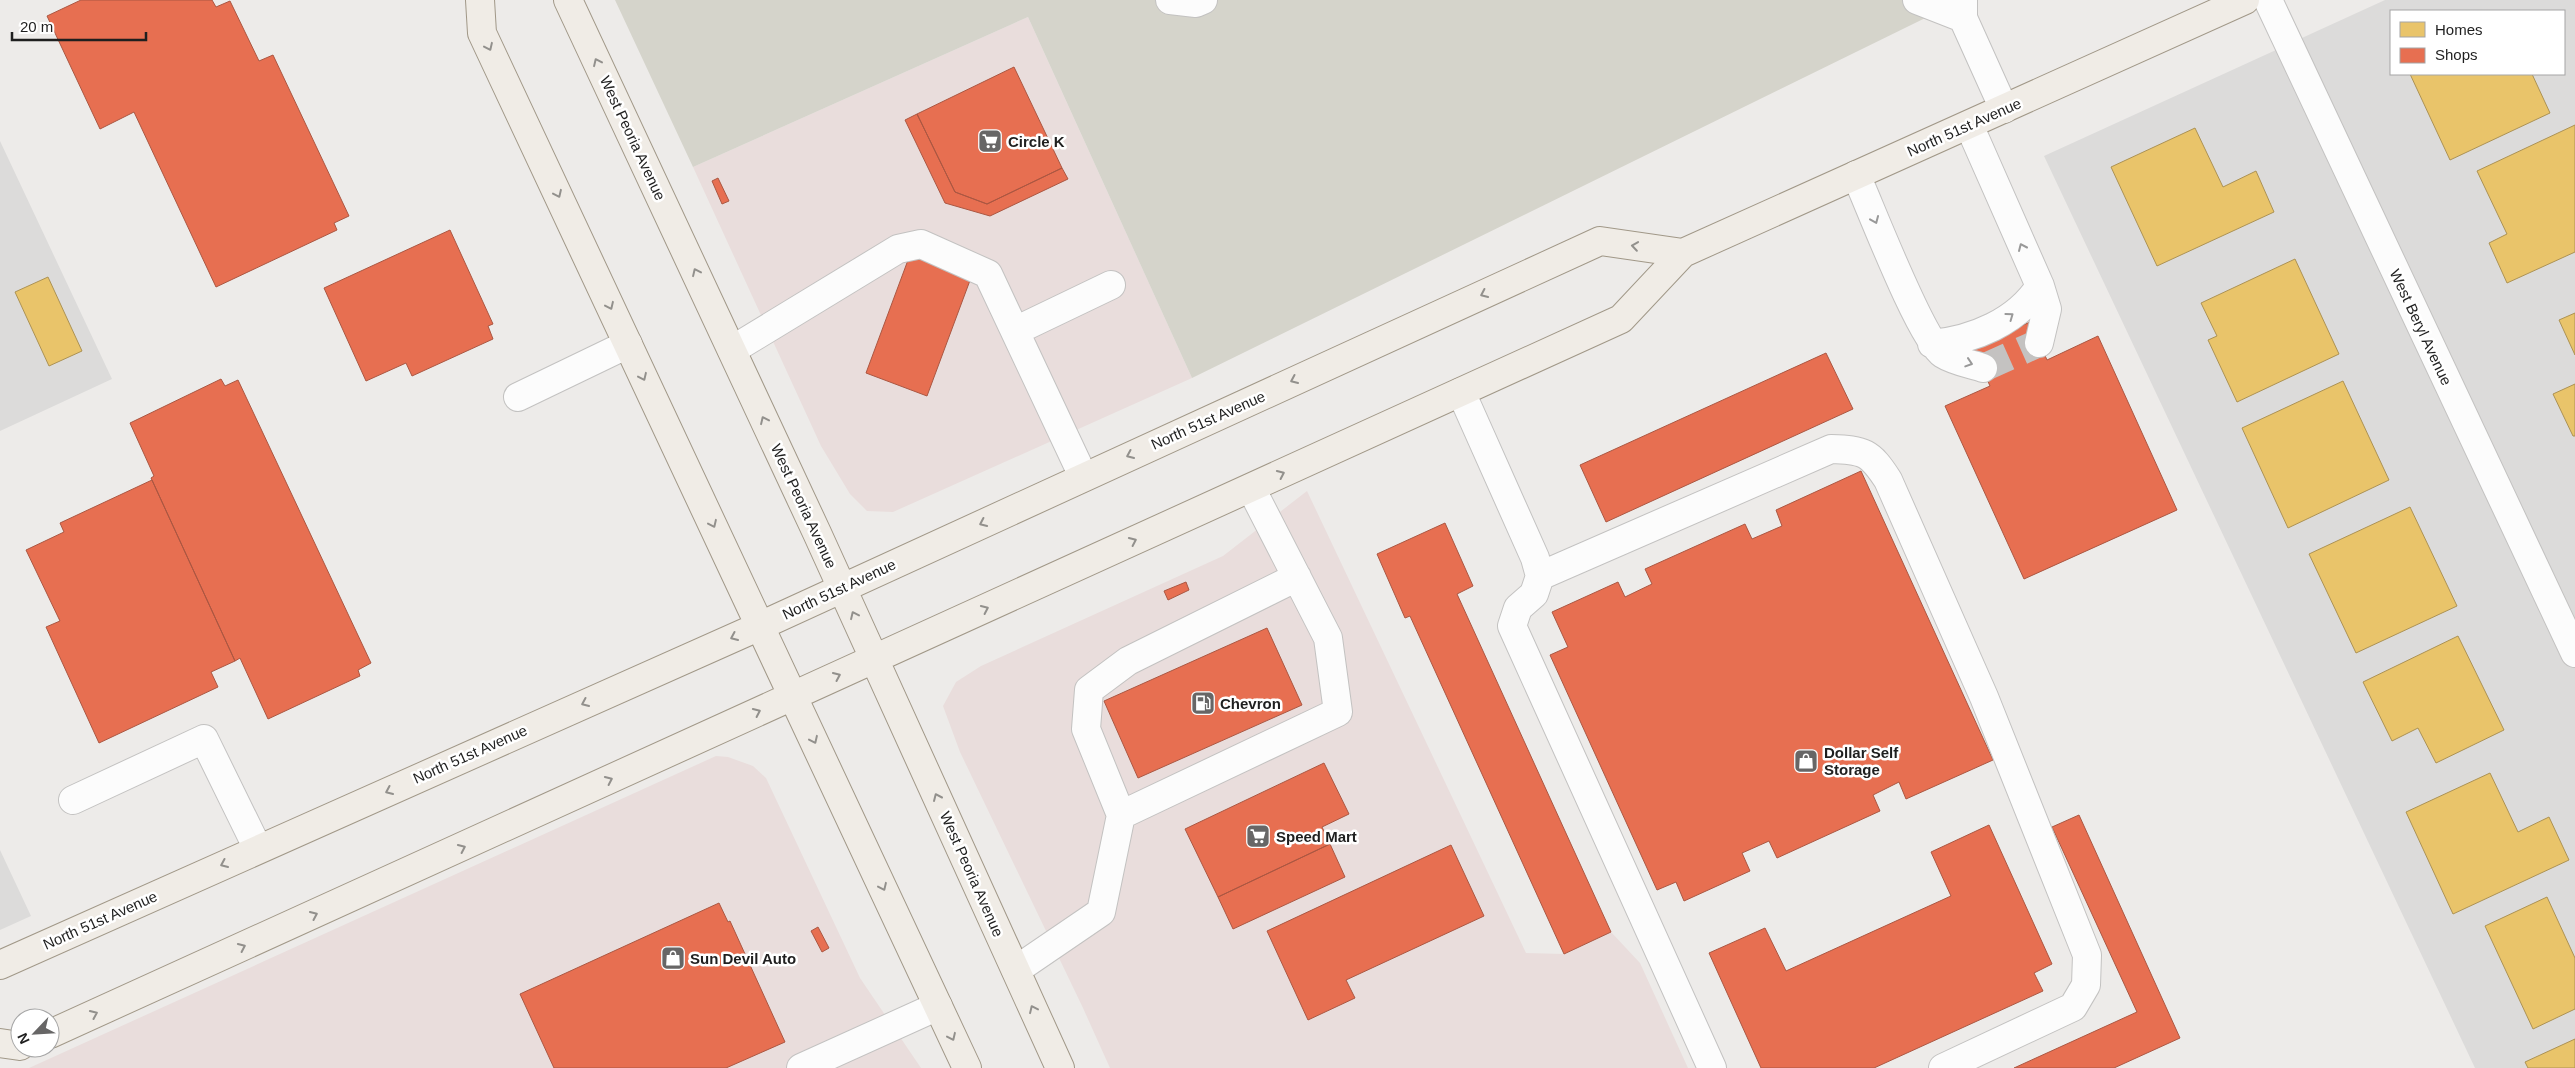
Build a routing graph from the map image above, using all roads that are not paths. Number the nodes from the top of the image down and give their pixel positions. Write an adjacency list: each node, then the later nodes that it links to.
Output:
1 (480, 0): 17 (main road, one-way to 17)
2 (568, 0): 19 (main road, West Peoria Avenue, one-way to 2)
3 (1170, 0): 4 (street)
4 (1202, 0)
5 (1917, 0): 8 (street)
6 (2245, 0): 9 (main road, North 51st Avenue)
7 (2268, 0): 29 (street, West Beryl Avenue)
8 (1963, 9): 9 (street)
9 (2004, 109): 10 (main road, North 51st Avenue)
10 (1969, 125): 11 (main road, North 51st Avenue); 14 (street, one-way to 10)
11 (1856, 175): 12 (main road, North 51st Avenue); 18 (street, one-way to 18)
12 (1683, 253): 21 (main road, North 51st Avenue); 23 (main road, North 51st Avenue, one-way to 23)
13 (1110, 286): 15 (street)
14 (2040, 286): 16 (street); 18 (street, one-way to 14)
15 (1015, 331): 19 (street); 23 (street)
16 (2039, 343)
17 (628, 344): 22 (street); 28 (main road, one-way to 28)
18 (1932, 344): 20 (street, one-way to 20)
19 (732, 350): 27 (main road, West Peoria Avenue, one-way to 19)
20 (1983, 368)
21 (1461, 392): 24 (main road, North 51st Avenue, one-way to 21); 25 (street)
22 (518, 396)
23 (1083, 476): 27 (main road, North 51st Avenue, one-way to 27)
24 (1251, 488): 26 (street); 30 (main road, North 51st Avenue, one-way to 24)
25 (1540, 576): 42 (street); 43 (street)
26 (1297, 578): 33 (street); 33 (street)
27 (841, 588): 28 (main road, North 51st Avenue); 30 (main road, West Peoria Avenue, one-way to 27)
28 (760, 626): 31 (main road); 34 (main road, North 51st Avenue, one-way to 34)
29 (2575, 653)
30 (875, 659): 31 (main road, North 51st Avenue, one-way to 30); 36 (main road, West Peoria Avenue, one-way to 30)
31 (793, 696): 37 (main road, one-way to 37); 38 (main road, North 51st Avenue, one-way to 31)
32 (73, 800): 34 (street)
33 (1121, 816): 36 (street)
34 (258, 849): 35 (main road, North 51st Avenue, one-way to 35)
35 (0, 965)
36 (1016, 970): 41 (main road, West Peoria Avenue, one-way to 36)
37 (938, 1006): 39 (street); 40 (main road, one-way to 40)
38 (60, 1029)
39 (802, 1068)
40 (967, 1068)
41 (1060, 1068)
42 (1712, 1068)
43 (1943, 1068)

